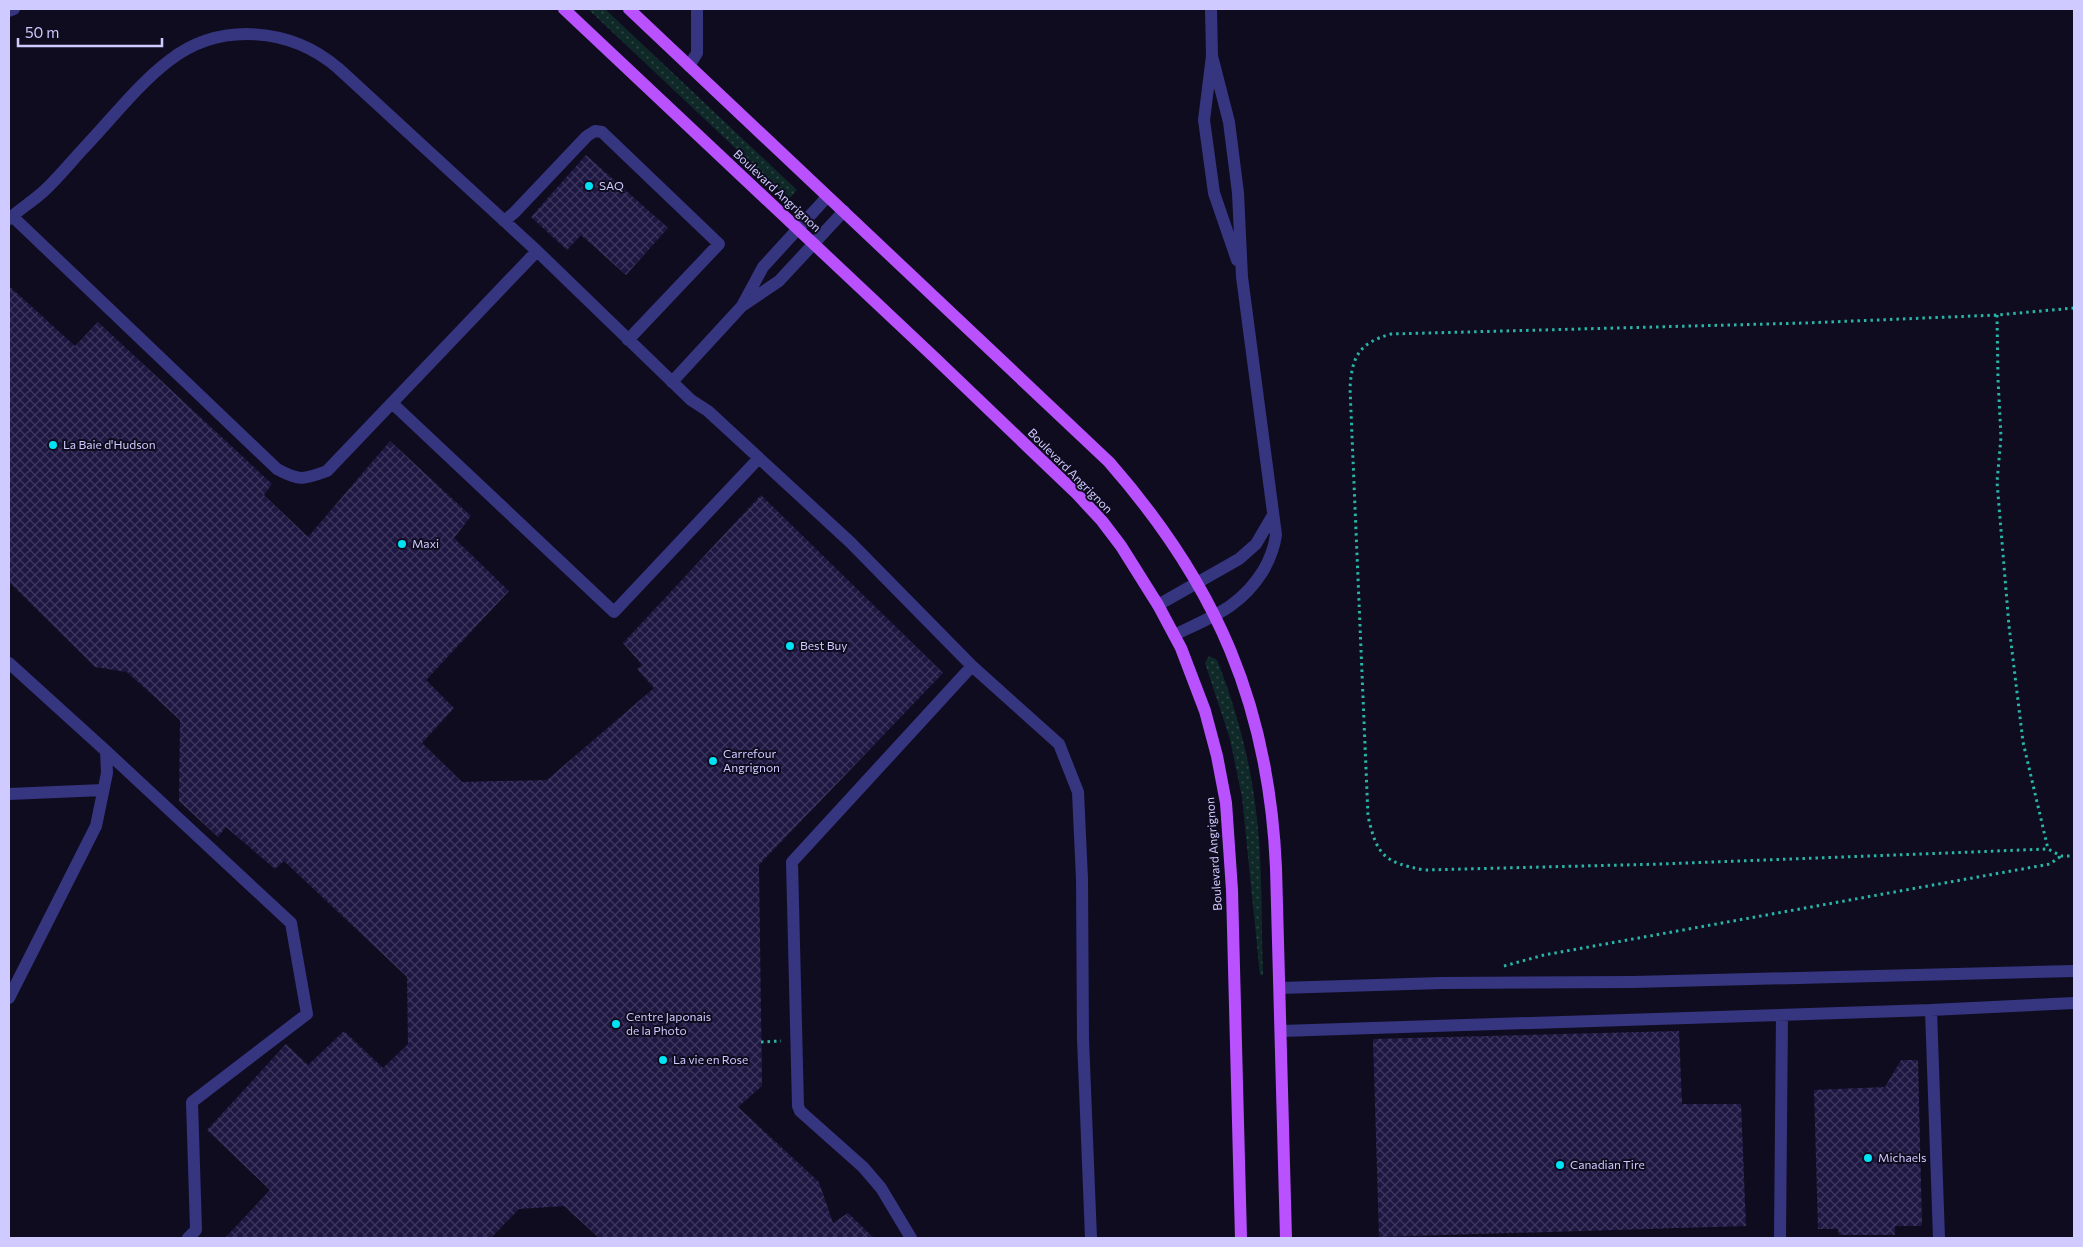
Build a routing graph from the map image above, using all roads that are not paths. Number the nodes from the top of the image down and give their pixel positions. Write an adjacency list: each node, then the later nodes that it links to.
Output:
1 (14, 9): 6 (lane)
2 (564, 9): 13 (main road, Boulevard Angrignon)
3 (629, 9): 8 (main road)
4 (697, 9): 8 (lane)
5 (1211, 9): 7 (lane)
6 (9, 11)
7 (1212, 56): 16 (lane); 16 (lane)
8 (689, 66): 9 (main road)
9 (827, 197): 10 (main road); 13 (lane)
10 (844, 211): 14 (lane); 23 (main road)
11 (10, 218): 12 (lane); 20 (lane)
12 (504, 221): 15 (lane); 18 (lane)
13 (797, 228): 14 (main road, Boulevard Angrignon); 17 (lane)
14 (813, 244): 17 (lane); 24 (main road, Boulevard Angrignon)
15 (537, 251): 18 (lane); 20 (lane)
16 (1242, 277): 22 (lane)
17 (742, 306): 19 (lane)
18 (628, 340): 19 (lane)
19 (672, 382): 21 (lane)
20 (392, 403): 21 (lane)
21 (759, 458): 28 (lane)
22 (1273, 515): 23 (lane); 25 (lane)
23 (1198, 583): 24 (lane); 25 (main road)
24 (1158, 605): 26 (main road, Boulevard Angrignon)
25 (1215, 615): 26 (lane); 33 (main road)
26 (1174, 635): 42 (main road, Boulevard Angrignon)
27 (9, 663): 29 (lane)
28 (972, 666): 40 (lane); 41 (lane)
29 (106, 751): 30 (lane); 39 (lane)
30 (104, 790): 31 (lane); 34 (lane)
31 (9, 794)
32 (2074, 971): 33 (lane)
33 (1280, 988): 38 (main road)
34 (9, 998)
35 (2074, 1003): 36 (lane)
36 (1931, 1010): 37 (lane); 45 (lane)
37 (1782, 1014): 38 (lane); 44 (lane)
38 (1281, 1031): 43 (main road)
39 (188, 1238)
40 (911, 1238)
41 (1091, 1238)
42 (1241, 1238)
43 (1286, 1238)
44 (1780, 1238)
45 (1939, 1238)

